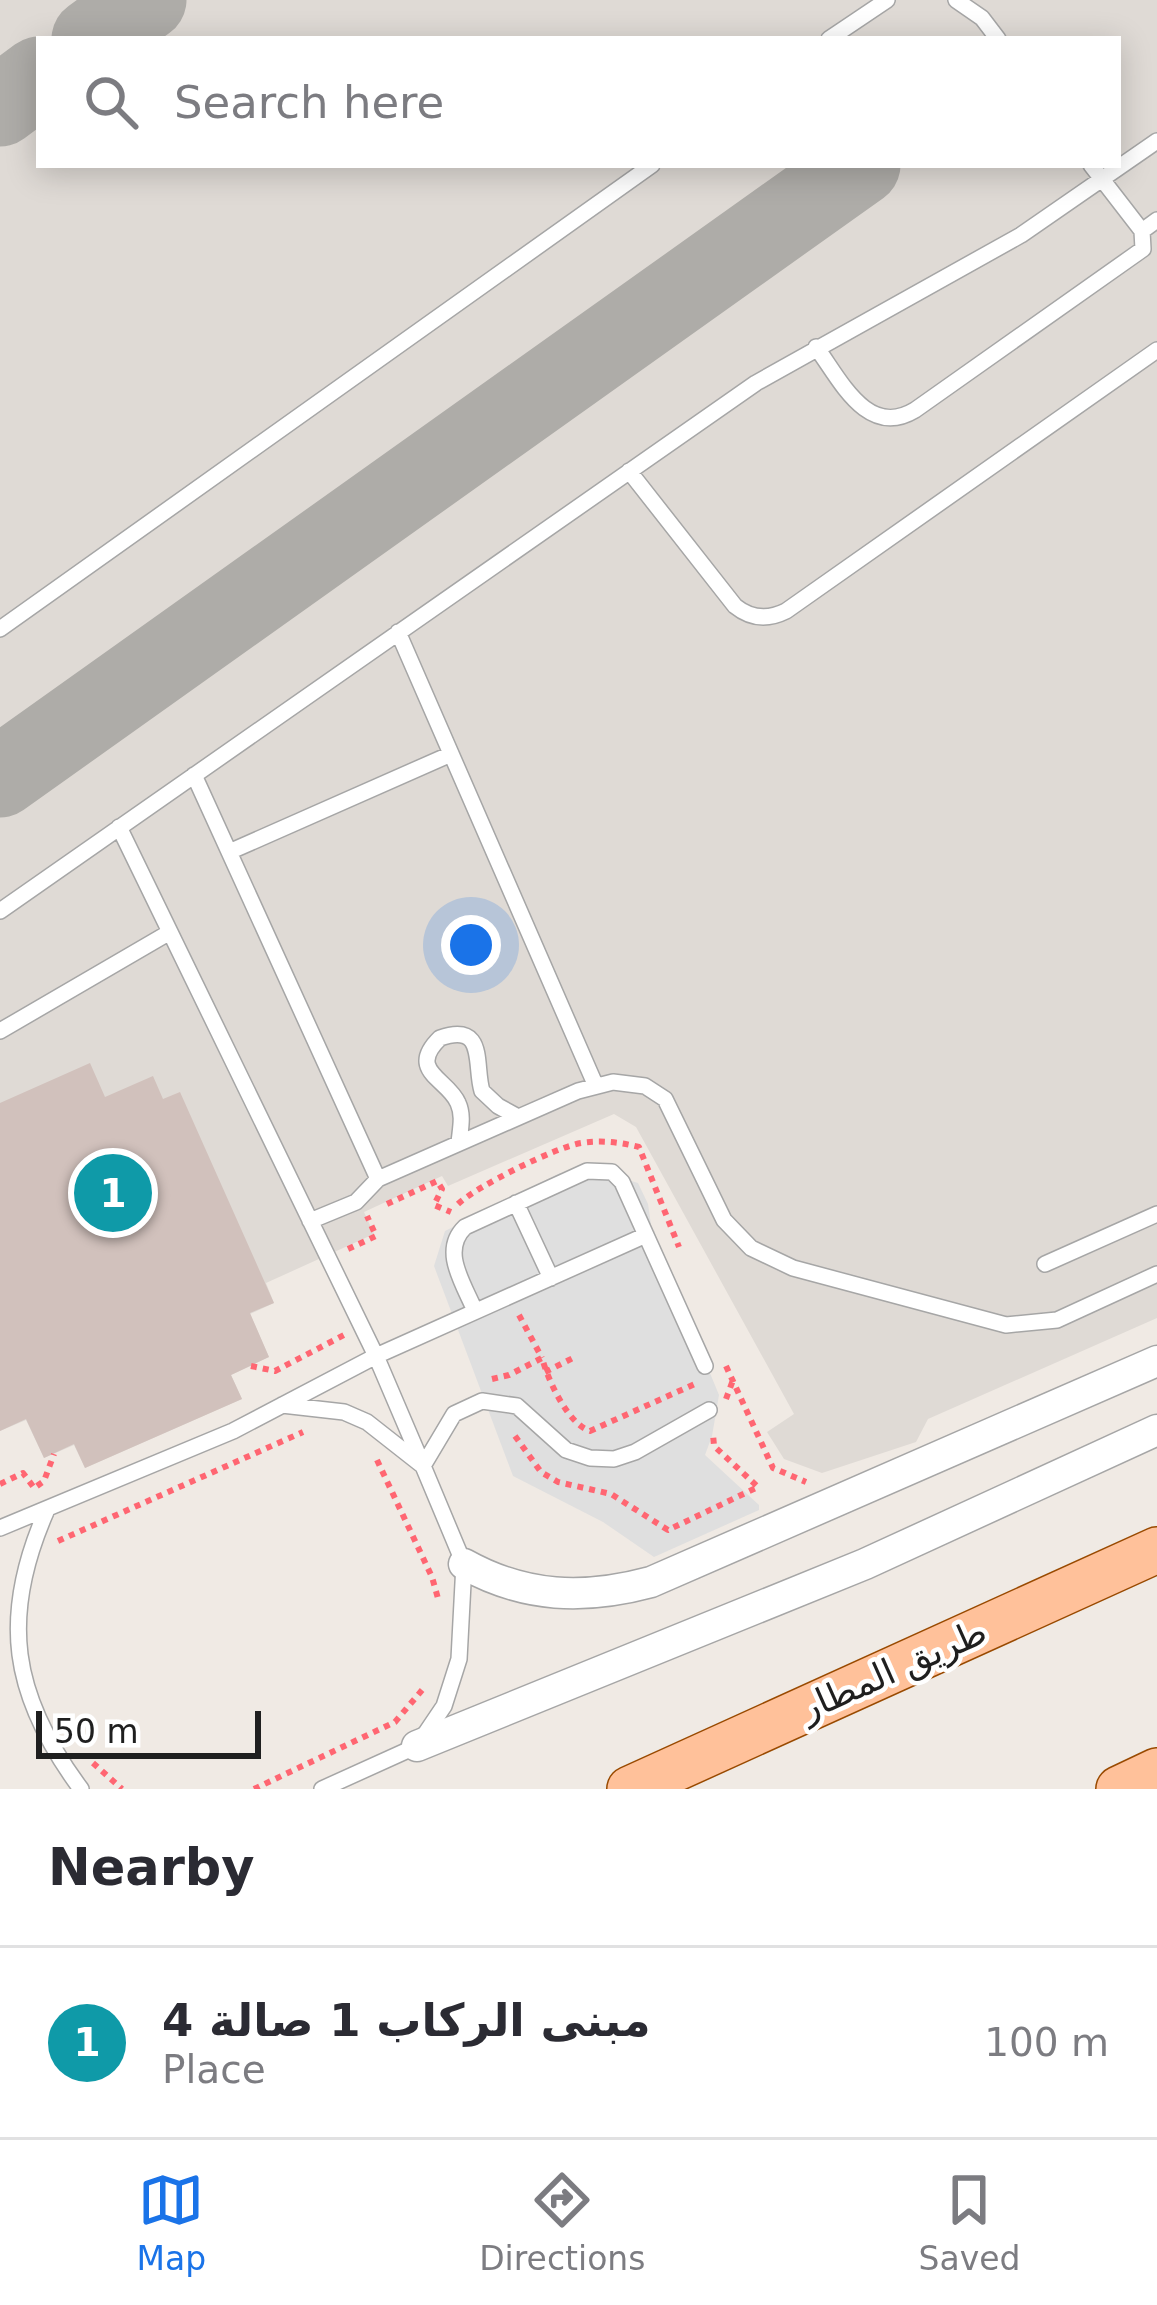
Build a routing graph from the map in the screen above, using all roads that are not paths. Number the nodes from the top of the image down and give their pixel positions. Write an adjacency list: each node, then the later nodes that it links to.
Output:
1 (886, 0): 3 (lane)
2 (956, 0): 4 (lane)
3 (833, 36)
4 (996, 36)
5 (1157, 141): 6 (lane)
6 (1121, 167)
7 (648, 168): 16 (lane)
8 (1093, 168): 10 (lane)
9 (1120, 168): 10 (lane)
10 (1103, 180): 12 (lane); 13 (lane)
11 (1157, 220): 12 (lane)
12 (1142, 231): 13 (lane)
13 (817, 347): 15 (lane)
14 (1157, 350): 15 (lane)
15 (629, 471): 17 (lane)
16 (0, 628)
17 (398, 632): 18 (lane); 19 (lane)
18 (451, 754): 21 (lane); 25 (lane)
19 (194, 775): 20 (lane); 21 (lane)
20 (119, 827): 22 (lane); 23 (lane)
21 (229, 852): 28 (lane)
22 (0, 911)
23 (170, 932): 24 (lane); 31 (lane)
24 (0, 1030)
25 (595, 1084): 26 (lane); 34 (lane)
26 (518, 1117): 27 (lane); 27 (lane)
27 (459, 1143): 28 (lane)
28 (378, 1179): 31 (lane)
29 (516, 1203): 32 (lane); 35 (lane); 36 (lane)
30 (1157, 1214): 33 (lane)
31 (310, 1221): 37 (lane)
32 (646, 1235): 35 (lane); 39 (lane)
33 (1045, 1264)
34 (1157, 1274)
35 (551, 1278): 36 (lane)
36 (475, 1312): 37 (lane)
37 (376, 1356): 40 (lane); 43 (lane)
38 (1157, 1361): 47 (street)
39 (705, 1366)
40 (282, 1405): 43 (lane); 44 (lane)
41 (716, 1414): 43 (lane)
42 (1157, 1430): 49 (street)
43 (423, 1466): 47 (lane)
44 (48, 1509): 45 (lane); 48 (lane)
45 (0, 1528)
46 (1157, 1550): 53 (main road, طريق المطار)
47 (464, 1564): 49 (lane)
48 (4, 1652): 51 (lane)
49 (417, 1746): 52 (lane)
50 (1157, 1771): 54 (main road)
51 (81, 1789)
52 (322, 1789)
53 (630, 1789)
54 (1119, 1789)

